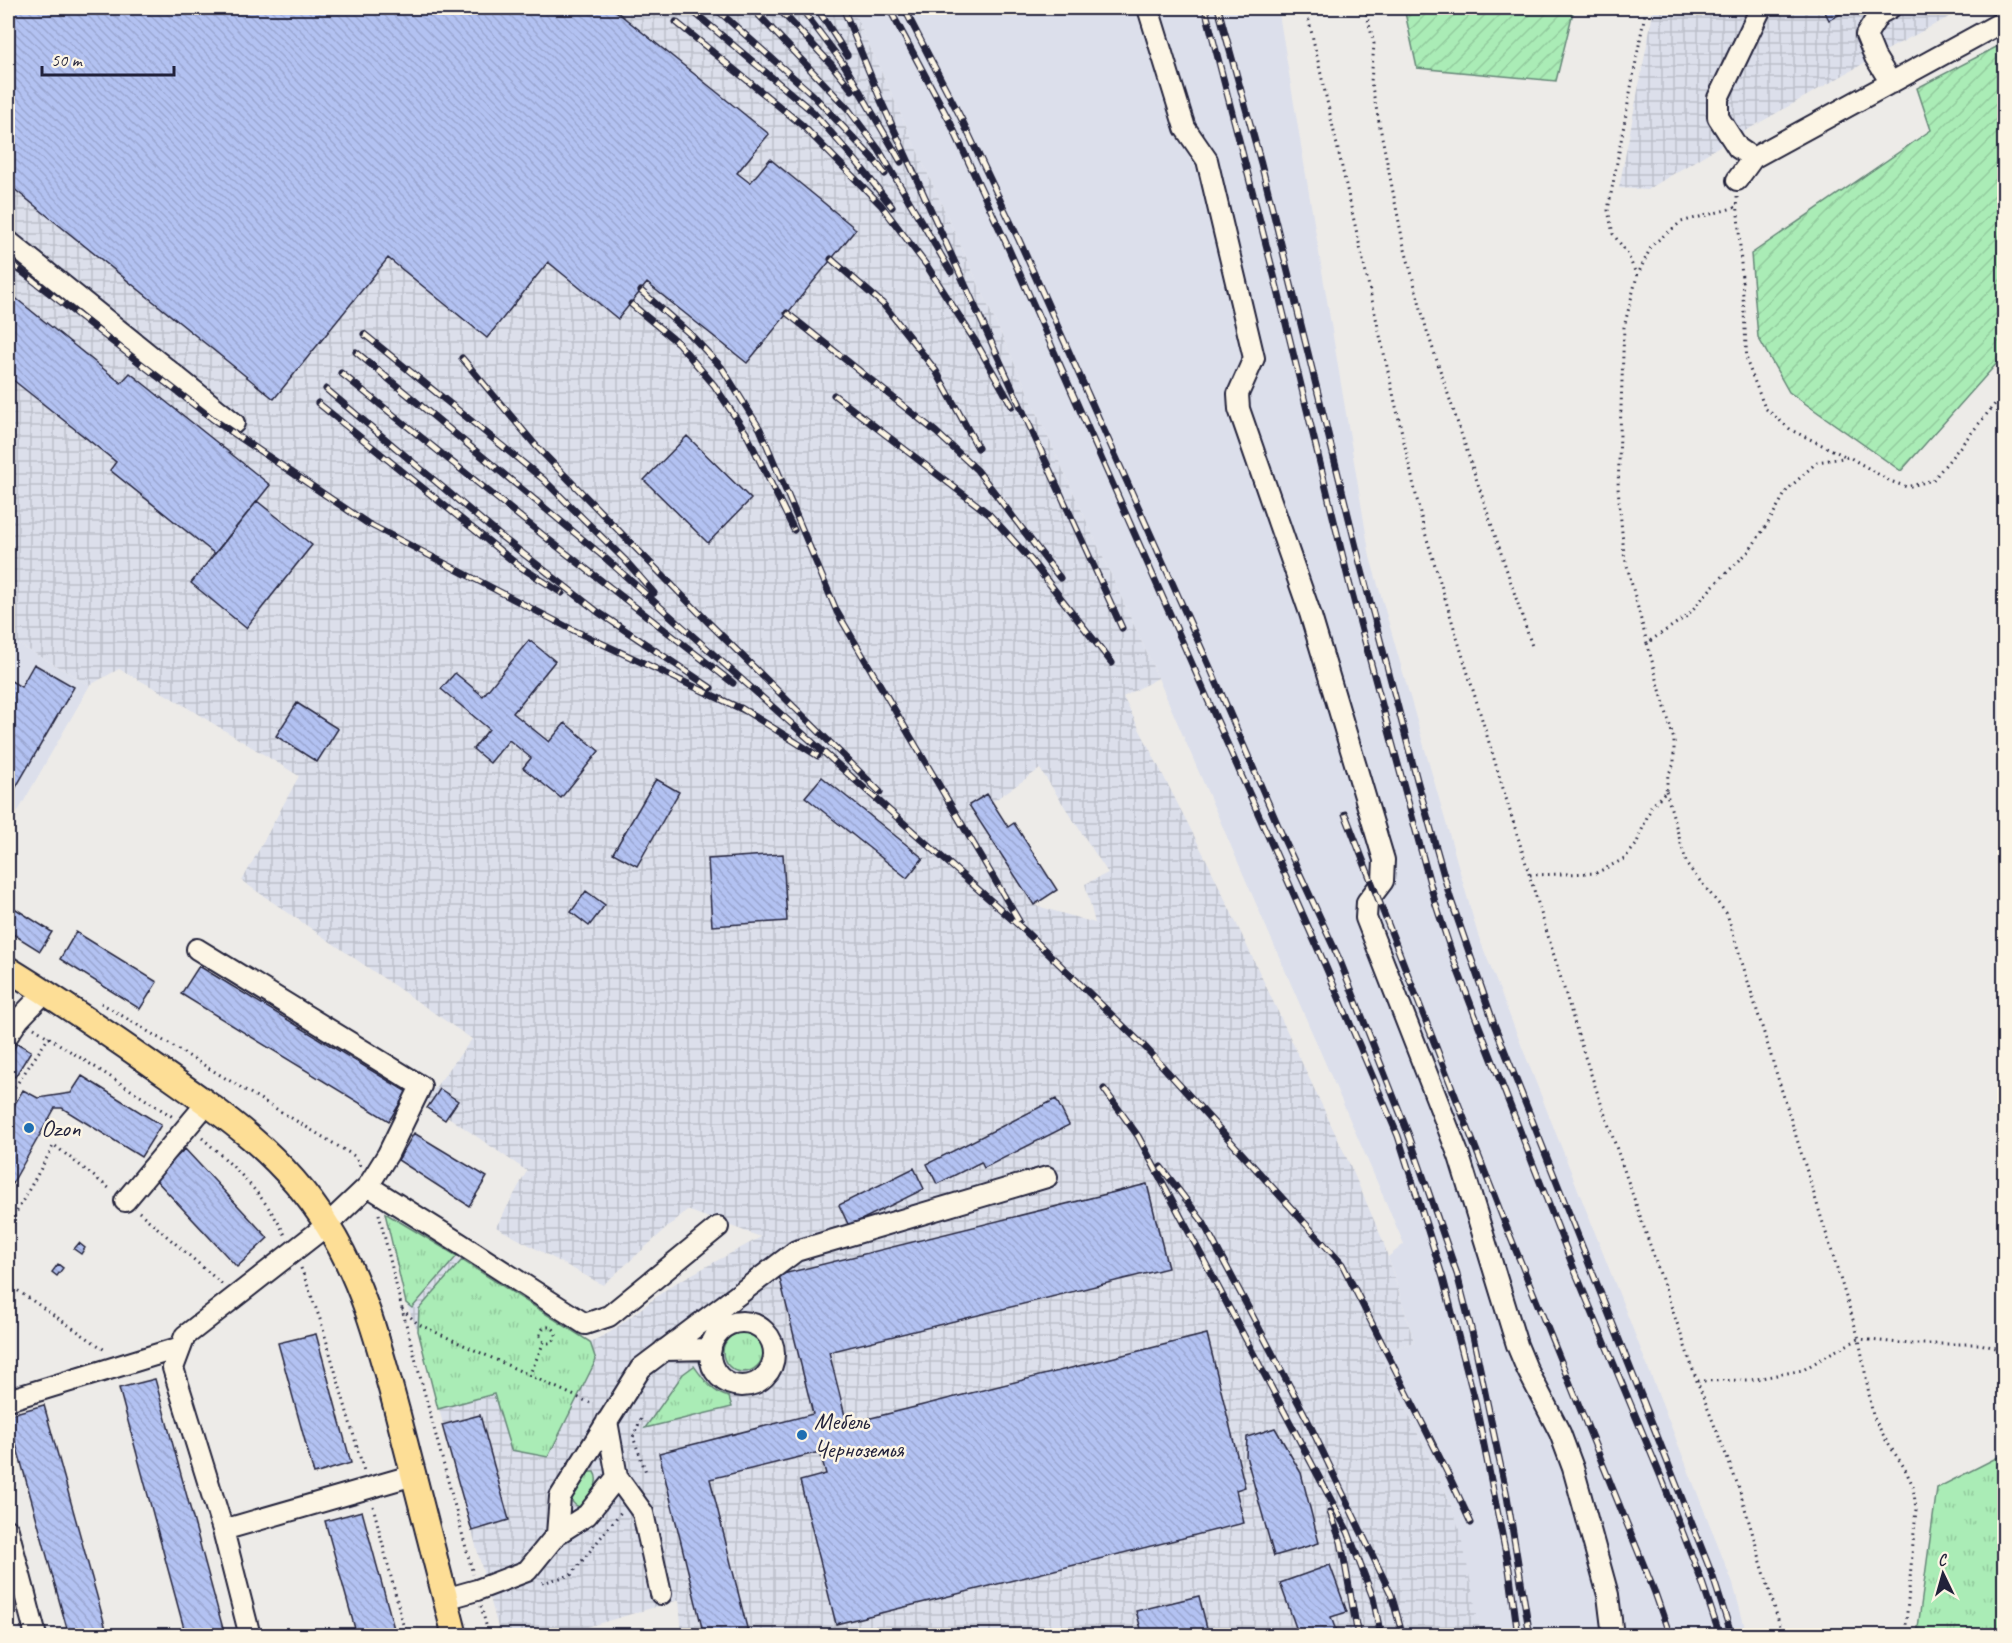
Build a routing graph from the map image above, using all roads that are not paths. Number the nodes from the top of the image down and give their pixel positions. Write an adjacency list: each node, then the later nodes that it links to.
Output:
1 (1148, 8): 37 (street)
2 (1761, 8): 6 (street)
3 (1890, 8): 5 (street)
4 (2004, 21): 5 (street)
5 (1891, 83): 6 (street)
6 (1753, 158): 7 (street)
7 (1737, 180)
8 (8, 241): 9 (street)
9 (234, 423)
10 (197, 949): 16 (street)
11 (8, 969): 12 (main road)
12 (45, 992): 13 (street); 14 (main road)
13 (8, 1035)
14 (207, 1103): 17 (street); 18 (main road)
15 (1047, 1177): 20 (street)
16 (368, 1186): 18 (street); 19 (street)
17 (125, 1200)
18 (327, 1225): 22 (street); 27 (main road)
19 (718, 1227)
20 (751, 1285): 21 (street); 24 (street)
21 (750, 1323): 23 (street); 23 (street)
22 (181, 1347): 25 (street); 30 (street)
23 (711, 1349): 24 (street)
24 (664, 1350): 26 (street)
25 (8, 1400)
26 (607, 1421): 28 (street); 31 (street)
27 (414, 1475): 30 (street); 33 (main road)
28 (616, 1477): 31 (street); 32 (street)
29 (8, 1530): 34 (street)
30 (223, 1530): 35 (street)
31 (557, 1534): 33 (street)
32 (661, 1593)
33 (445, 1599): 36 (main road)
34 (36, 1635)
35 (250, 1635)
36 (455, 1635)
37 (1613, 1635)

